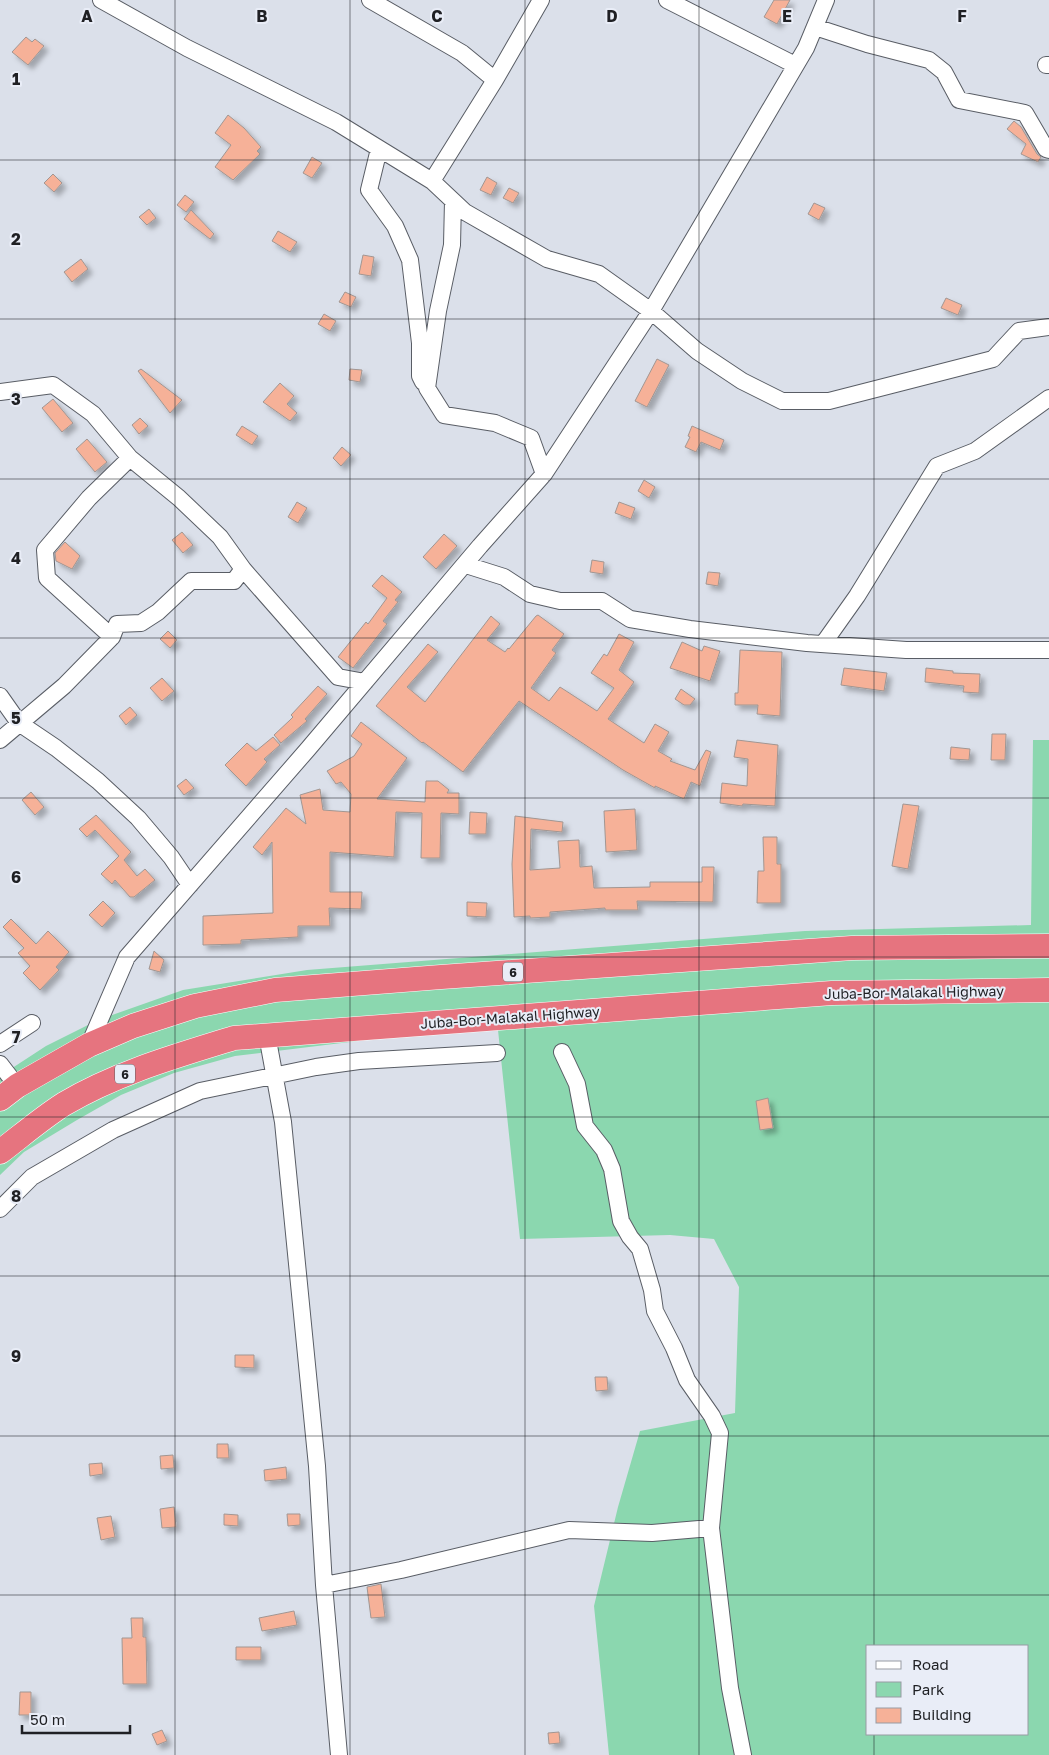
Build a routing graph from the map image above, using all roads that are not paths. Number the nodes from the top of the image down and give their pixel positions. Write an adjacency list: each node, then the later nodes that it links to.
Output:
1 (101, 0): 9 (street)
2 (370, 0): 8 (street)
3 (541, 0): 8 (street)
4 (668, 0): 7 (street)
5 (826, 0): 6 (street)
6 (815, 27): 7 (street); 10 (street)
7 (795, 65): 13 (street)
8 (495, 80): 11 (street)
9 (379, 149): 11 (street); 15 (street)
10 (1049, 150)
11 (432, 181): 12 (street)
12 (453, 201): 13 (street); 15 (street)
13 (651, 311): 14 (street); 19 (street)
14 (1049, 327)
15 (427, 388): 19 (street)
16 (0, 392): 18 (street)
17 (1049, 398): 23 (street)
18 (130, 458): 21 (street); 22 (street)
19 (544, 474): 20 (street)
20 (466, 565): 23 (street); 25 (street)
21 (243, 569): 22 (street); 25 (street)
22 (112, 637): 27 (street)
23 (823, 644): 24 (street)
24 (1049, 650)
25 (365, 682): 29 (street)
26 (0, 696): 27 (street)
27 (19, 723): 28 (street); 29 (street)
28 (0, 740)
29 (190, 885): 35 (street)
30 (1049, 946): 35 (highway, 6)
31 (1049, 990): 33 (highway, Juba-Bor-Malakal Highway / 6)
32 (32, 1023): 34 (street)
33 (267, 1035): 39 (street); 41 (highway, Juba-Bor-Malakal Highway / 6)
34 (0, 1044)
35 (89, 1045): 40 (highway, 6)
36 (562, 1052): 43 (street)
37 (497, 1053): 39 (street)
38 (0, 1064): 40 (street)
39 (274, 1076): 42 (street); 44 (street)
40 (8, 1093)
41 (0, 1152)
42 (0, 1209)
43 (711, 1528): 44 (street); 46 (street)
44 (324, 1585): 45 (street)
45 (339, 1755)
46 (743, 1755)

